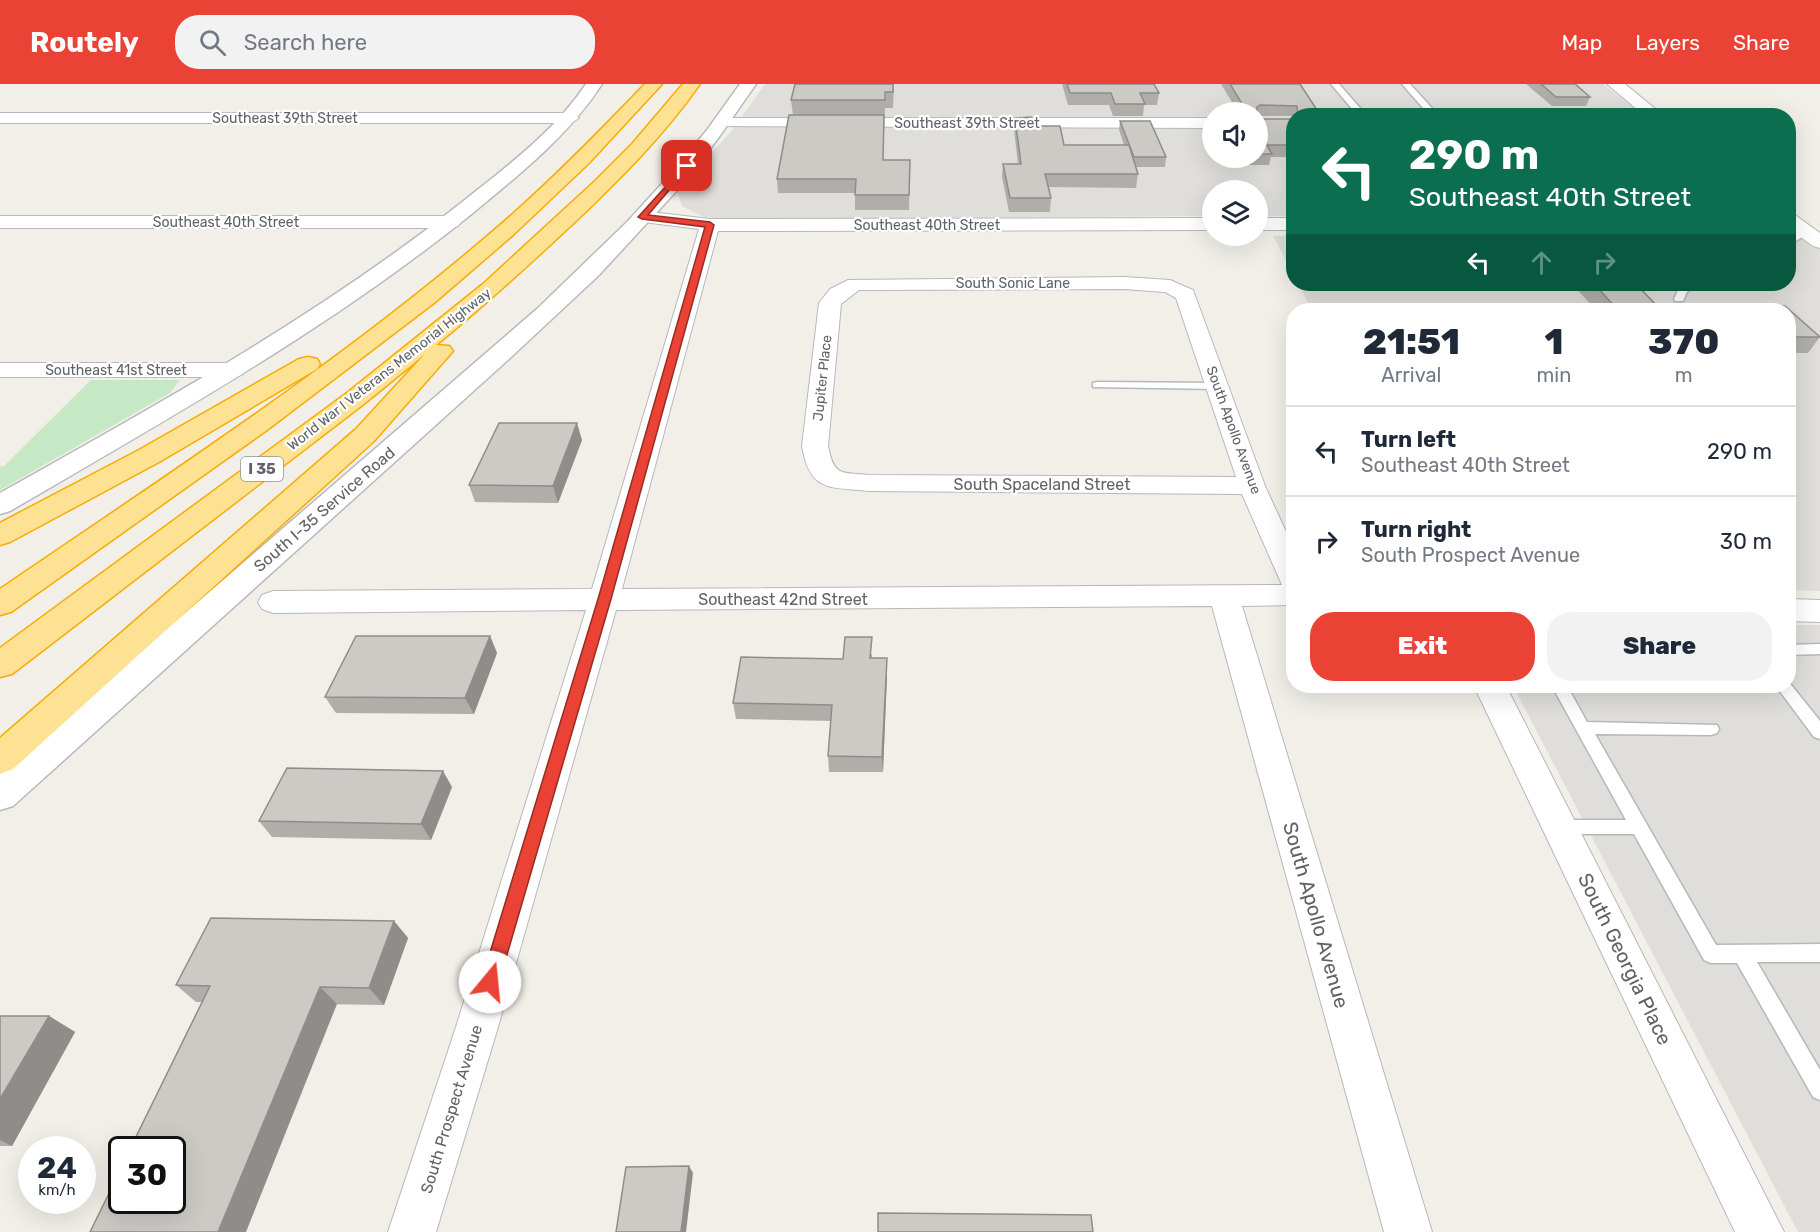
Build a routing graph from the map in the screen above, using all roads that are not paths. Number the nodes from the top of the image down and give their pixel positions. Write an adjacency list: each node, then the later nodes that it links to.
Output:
1 (594, 84): 12 (main road)
2 (748, 84): 13 (main road)
3 (1335, 84): 8 (lane)
4 (1406, 84): 9 (lane)
5 (1615, 84): 10 (street)
6 (692, 85): 22 (highway, World War I Veterans Memorial Highway / I 35)
7 (649, 87): 25 (highway, I 35)
8 (1356, 108)
9 (1428, 108)
10 (1646, 108)
11 (0, 118): 12 (street, Southeast 39th Street)
12 (571, 118): 17 (main road)
13 (723, 123): 14 (street, Southeast 39th Street); 15 (main road)
14 (1202, 123)
15 (642, 217): 21 (street, Southeast 40th Street); 54 (main road, South I-35 Service Road)
16 (0, 222): 17 (street, Southeast 40th Street)
17 (451, 222): 29 (main road)
18 (1202, 224): 21 (street, Southeast 40th Street)
19 (1268, 224): 20 (street)
20 (1286, 224)
21 (710, 225): 39 (street, South Prospect Avenue)
22 (518, 265): 46 (highway, World War I Veterans Memorial Highway / I 35); 53 (highway)
23 (855, 284): 24 (street, South Sonic Lane); 32 (street, Jupiter Place)
24 (1170, 286): 31 (street, South Apollo Avenue)
25 (438, 287): 35 (highway); 41 (highway, I 35)
26 (1683, 291): 27 (lane)
27 (1679, 299)
28 (0, 370): 29 (street, Southeast 41st Street)
29 (233, 370): 34 (main road)
30 (1097, 386): 31 (lane)
31 (1218, 386): 33 (street, South Apollo Avenue)
32 (832, 479): 33 (street, South Spaceland Street)
33 (1252, 486): 36 (street, South Apollo Avenue)
34 (0, 505)
35 (0, 536)
36 (1286, 563)
37 (1286, 595): 38 (street, Southeast 42nd Street)
38 (1224, 597): 39 (street, Southeast 42nd Street); 61 (street, South Apollo Avenue)
39 (604, 599): 40 (street, Southeast 42nd Street); 60 (street, South Prospect Avenue)
40 (273, 602)
41 (0, 604)
42 (1796, 610): 43 (street)
43 (1820, 611)
44 (1820, 649): 45 (lane)
45 (1796, 650)
46 (0, 665)
47 (1493, 693): 55 (street, South Georgia Place)
48 (1563, 693): 50 (lane)
49 (1789, 693): 52 (lane)
50 (1583, 728): 51 (lane); 56 (lane)
51 (1711, 729)
52 (1820, 733)
53 (0, 759)
54 (0, 795)
55 (1560, 827): 56 (lane); 62 (street, South Georgia Place)
56 (1639, 827): 58 (lane)
57 (1820, 953): 58 (lane)
58 (1742, 954): 59 (lane)
59 (1820, 1090)
60 (412, 1232)
61 (1408, 1232)
62 (1760, 1232)

